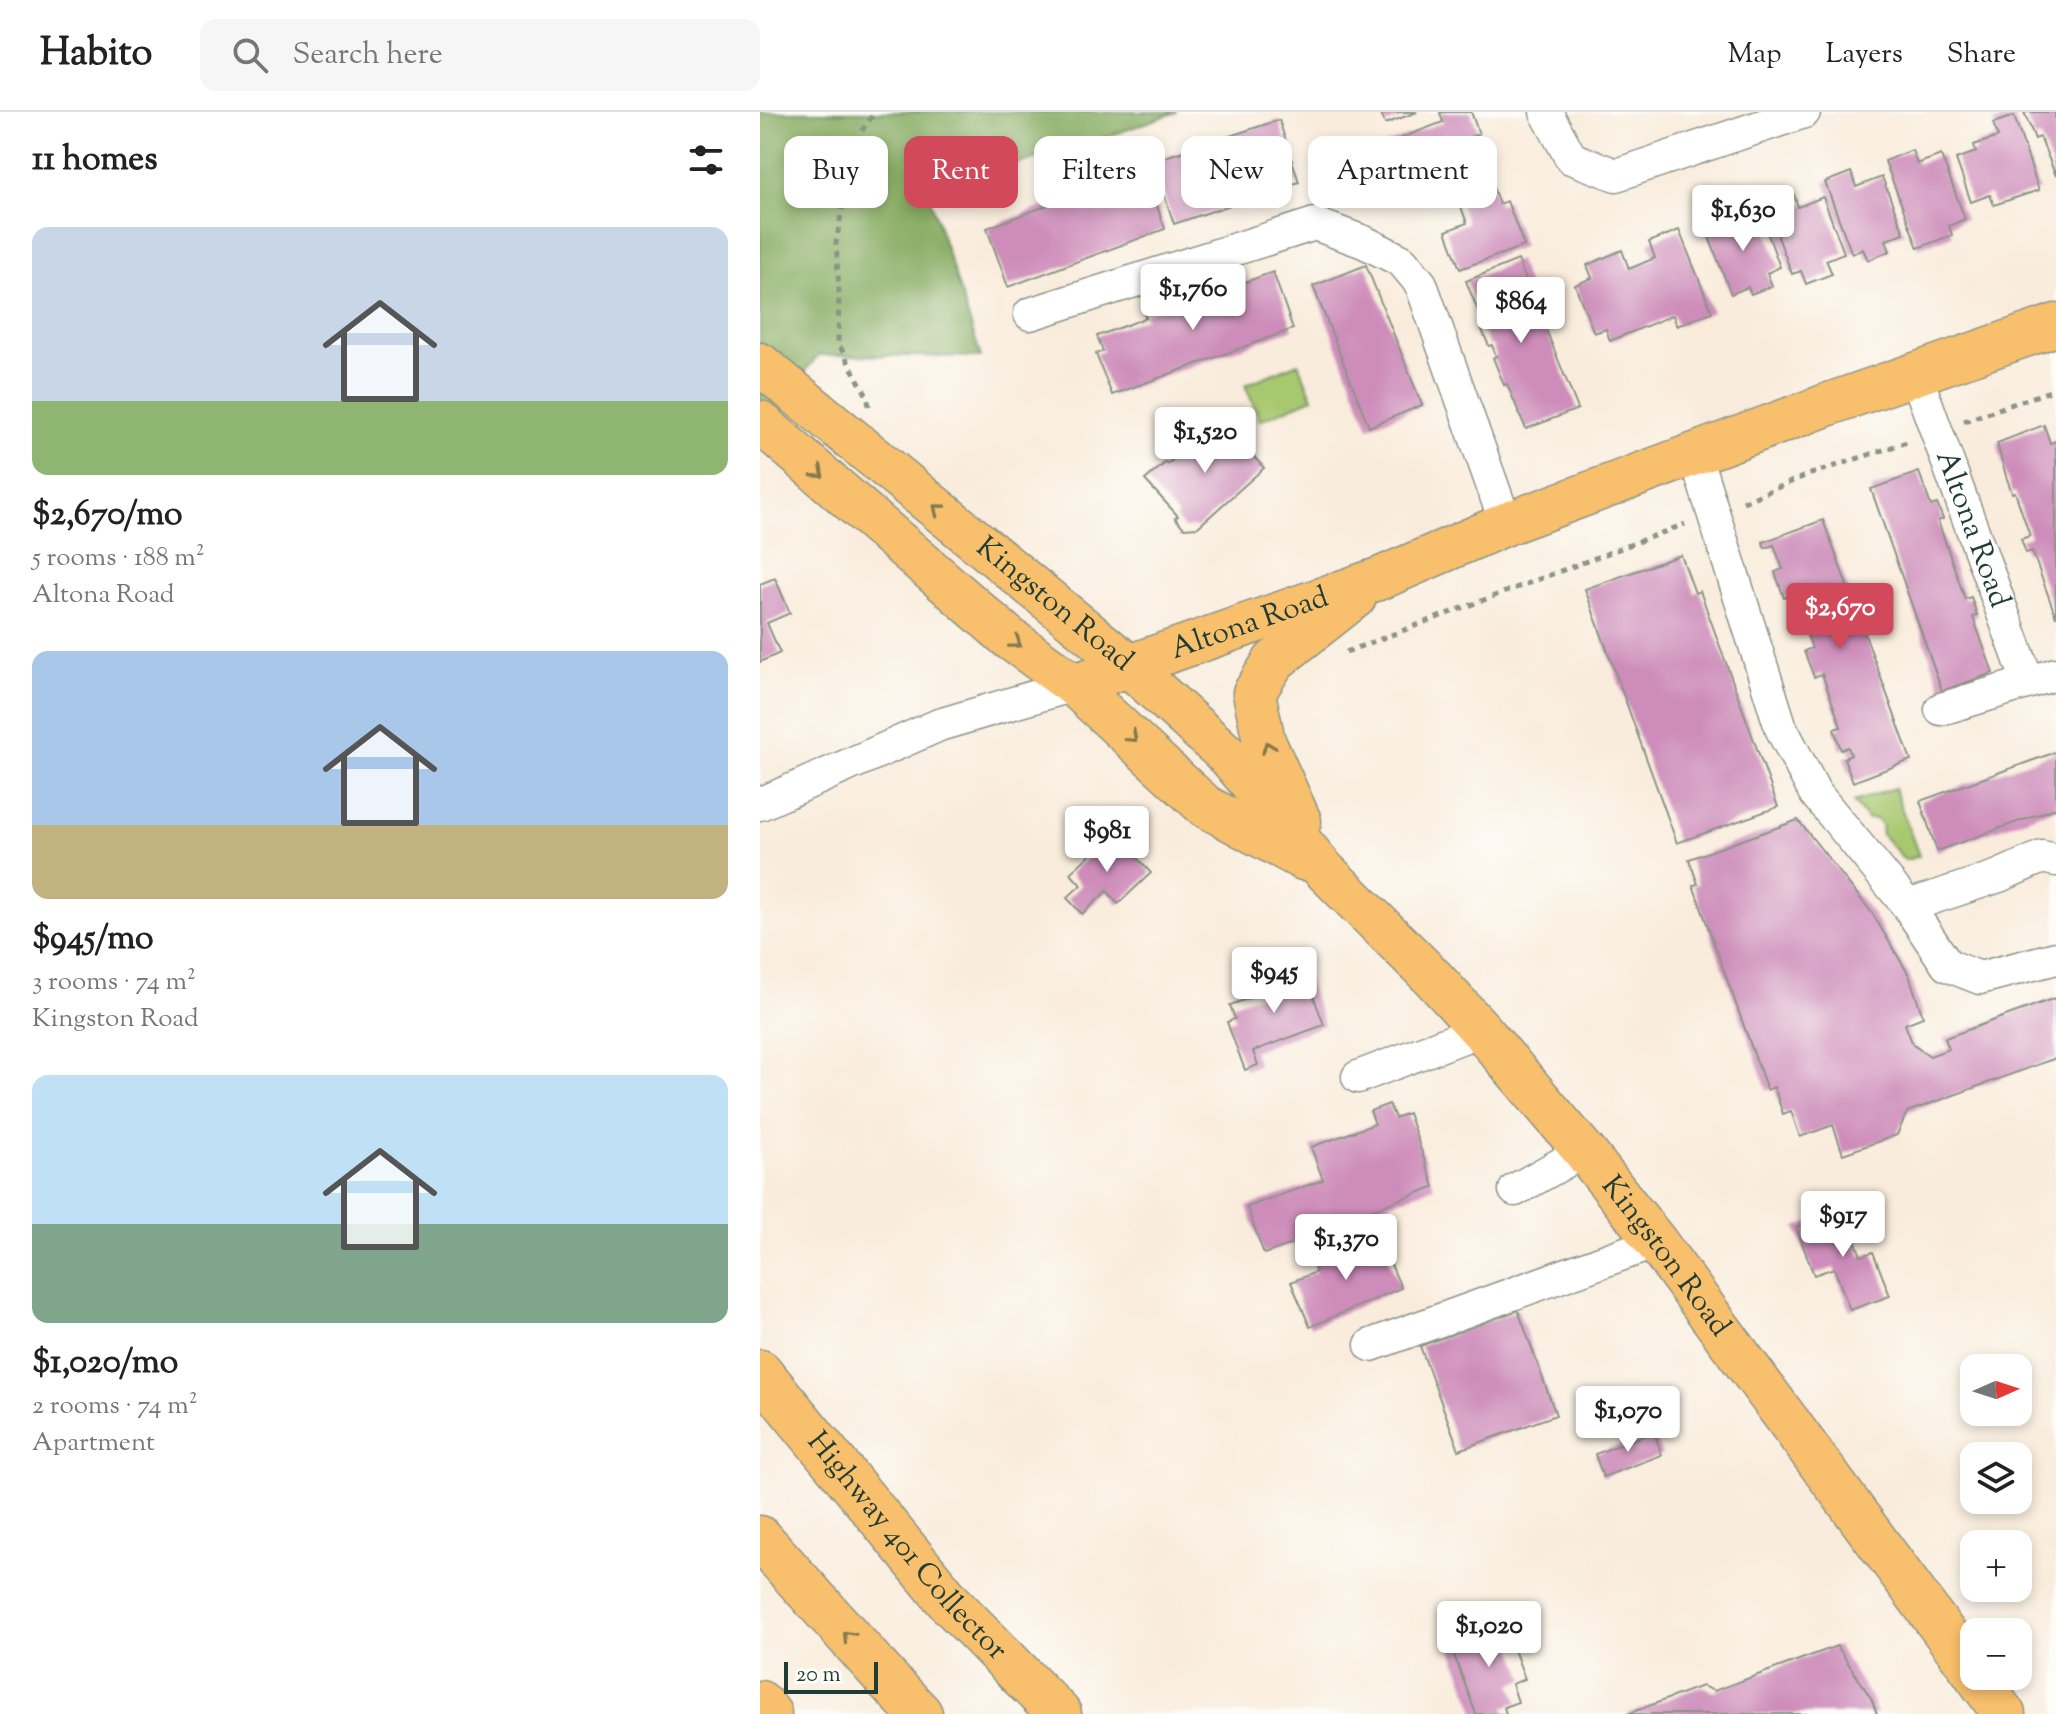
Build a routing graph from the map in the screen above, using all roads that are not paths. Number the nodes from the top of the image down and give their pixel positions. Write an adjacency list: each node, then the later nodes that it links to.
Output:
1 (1546, 112): 2 (street)
2 (1804, 112)
3 (1030, 314): 9 (street)
4 (2056, 325): 6 (main road, Altona Road)
5 (760, 364): 11 (main road, Kingston Road, one-way to 5)
6 (1916, 375): 8 (main road, Altona Road); 12 (street, Altona Road)
7 (760, 422): 13 (main road, Kingston Road, one-way to 13)
8 (1695, 455): 9 (main road, Altona Road); 18 (street)
9 (1506, 524): 10 (main road, Altona Road)
10 (1381, 578): 11 (main road, Altona Road); 17 (main road, one-way to 10)
11 (1128, 665): 13 (main road, Altona Road); 17 (main road, Kingston Road)
12 (2042, 678): 14 (street, Altona Road)
13 (1074, 685): 15 (street, Altona Road); 17 (main road, Kingston Road, one-way to 17)
14 (1941, 709)
15 (760, 804)
16 (2056, 860): 18 (street)
17 (1323, 869): 20 (main road, Kingston Road)
18 (1908, 906): 19 (street)
19 (2056, 958)
20 (1481, 1030): 21 (street); 22 (main road, Kingston Road)
21 (1358, 1077)
22 (1584, 1151): 23 (street); 24 (main road, Kingston Road)
23 (1515, 1190)
24 (1656, 1242): 25 (street); 28 (main road, Kingston Road)
25 (1371, 1345)
26 (760, 1372): 33 (highway, Highway 401 Collector)
27 (760, 1538): 32 (highway, one-way to 27)
28 (1960, 1654)
29 (1987, 1690): 34 (main road, Kingston Road)
30 (760, 1703): 31 (highway)
31 (769, 1714)
32 (920, 1714)
33 (1059, 1714)
34 (2004, 1714)

